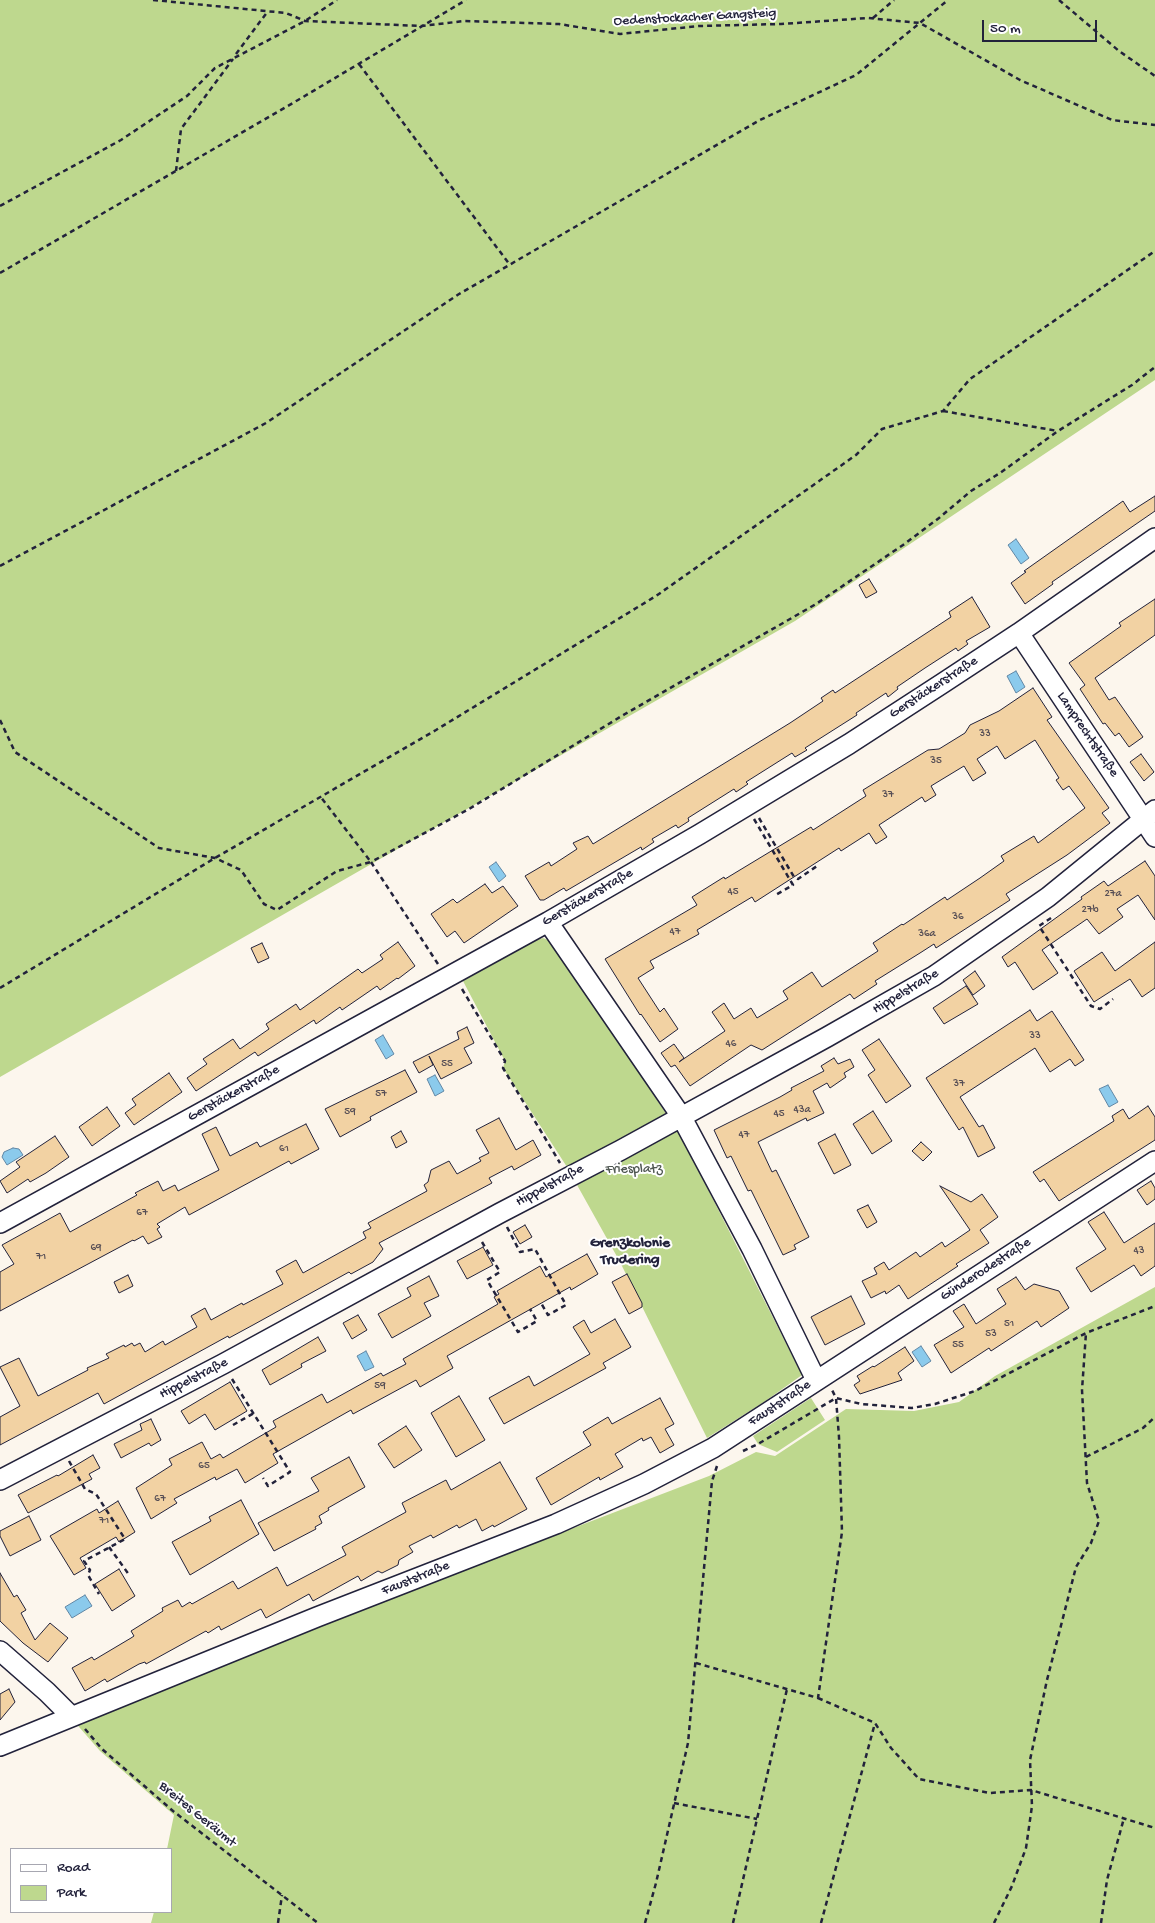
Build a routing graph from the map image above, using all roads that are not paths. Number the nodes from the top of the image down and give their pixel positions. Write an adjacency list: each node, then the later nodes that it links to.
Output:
1 (1155, 538): 2 (street, Gerstäckerstraße)
2 (1019, 633): 3 (street, Lamprechtstraße); 5 (street, Gerstäckerstraße)
3 (1149, 815): 4 (street, Lamprechtstraße); 6 (street, Hippelstraße)
4 (1155, 838)
5 (548, 922): 6 (street); 8 (street, Gerstäckerstraße)
6 (681, 1116): 9 (street); 10 (street, Hippelstraße)
7 (1155, 1161): 9 (street, Günderodestraße)
8 (0, 1223)
9 (816, 1380): 12 (street, Fauststraße)
10 (0, 1480)
11 (0, 1651): 12 (street)
12 (72, 1716): 13 (street, Fauststraße)
13 (0, 1746)

